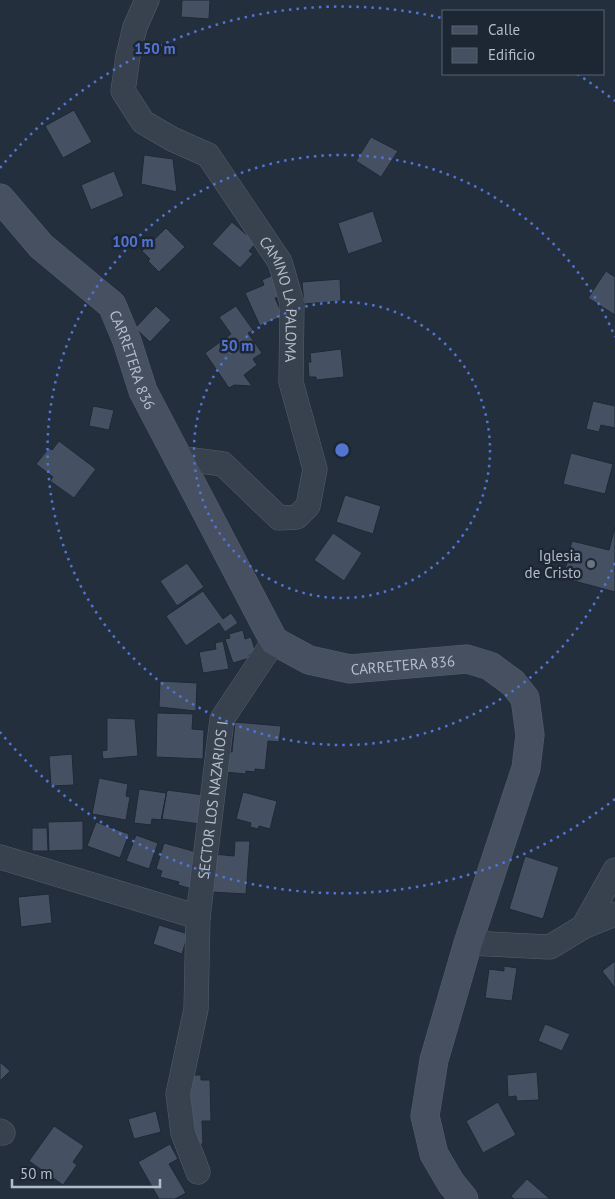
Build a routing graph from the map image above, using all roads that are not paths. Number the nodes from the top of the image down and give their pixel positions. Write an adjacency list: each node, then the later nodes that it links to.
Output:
1 (147, 0): 3 (street, CAMINO LA PALOMA)
2 (0, 198): 3 (street, CARRETERA 836)
3 (178, 458): 4 (street, CARRETERA 836)
4 (274, 641): 8 (street, SECTOR LOS NAZARIOS I); 10 (street, CARRETERA 836)
5 (0, 857): 8 (street)
6 (615, 870): 9 (street)
7 (615, 914): 9 (street)
8 (198, 916): 11 (street, SECTOR LOS NAZARIOS I)
9 (583, 927): 10 (street)
10 (468, 943): 12 (street, CARRETERA 836)
11 (198, 1172)
12 (464, 1199)

